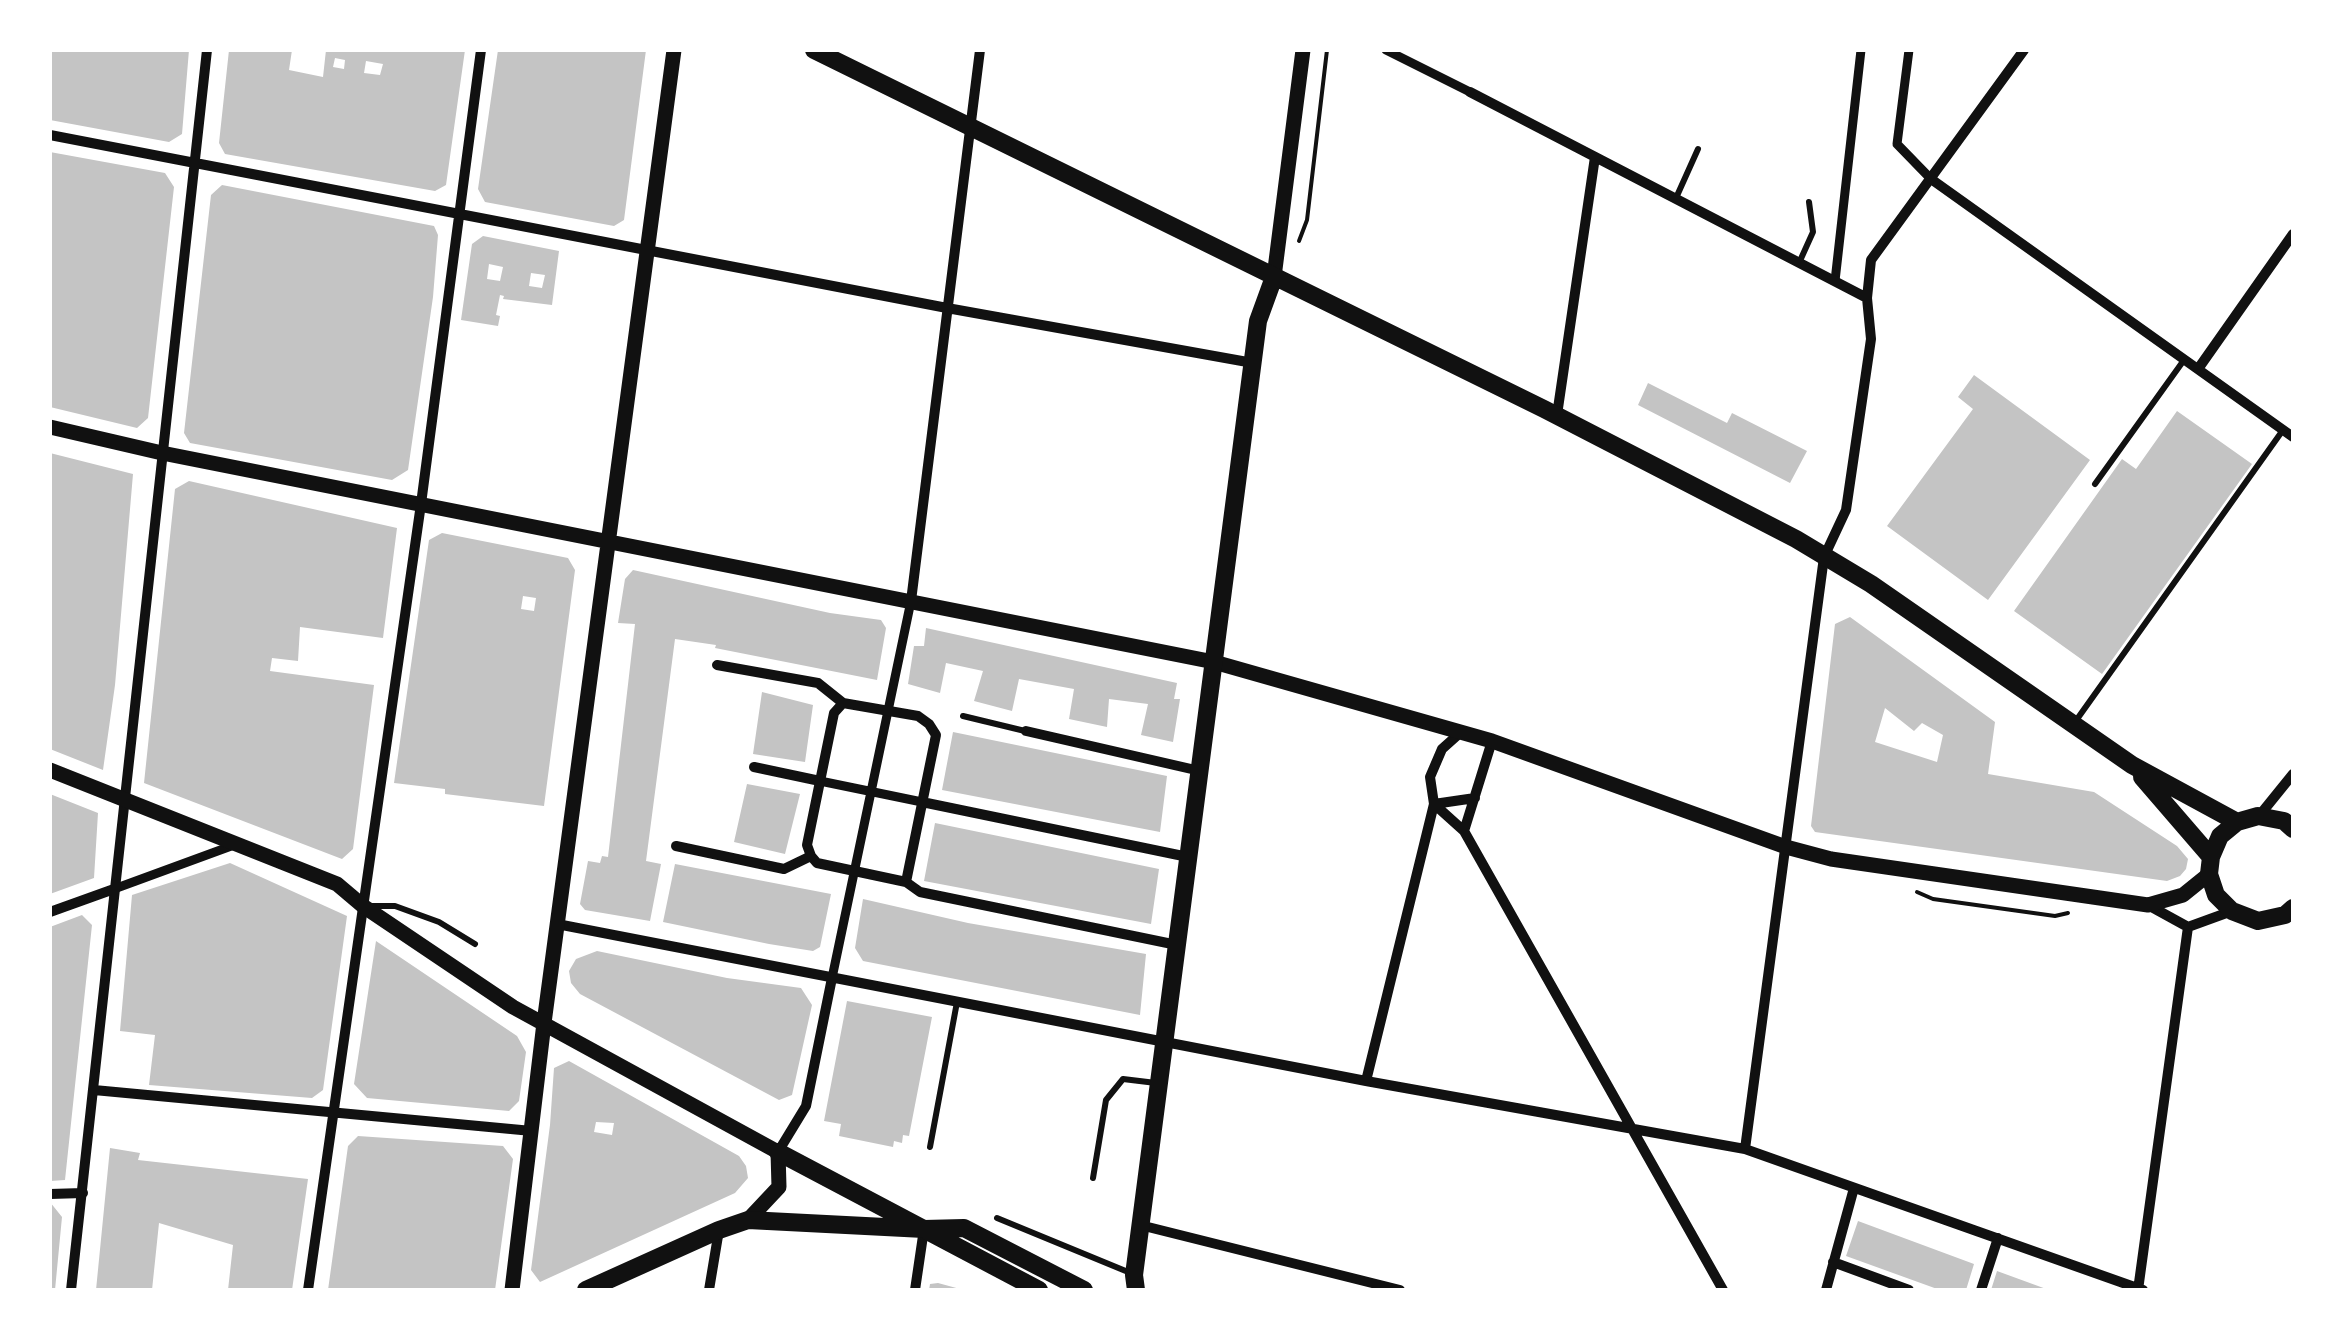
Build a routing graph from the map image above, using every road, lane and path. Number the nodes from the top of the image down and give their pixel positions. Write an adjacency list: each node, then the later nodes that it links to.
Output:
1 (207, 50): 16 (street)
2 (481, 50): 20 (street)
3 (674, 50): 22 (street)
4 (814, 50): 12 (main road)
5 (980, 50): 12 (street)
6 (1302, 50): 24 (street)
7 (1386, 50): 11 (street)
8 (1861, 50): 25 (street)
9 (1909, 50): 17 (street)
10 (2024, 50): 17 (street)
11 (1470, 92): 15 (street)
12 (970, 127): 24 (main road); 27 (street)
13 (50, 135): 16 (street)
14 (1698, 149): 18 (lane)
15 (1595, 157): 18 (street); 31 (street)
16 (195, 163): 20 (street); 34 (street)
17 (1931, 179): 26 (street); 28 (street)
18 (1676, 199): 23 (street)
19 (1809, 202): 23 (lane)
20 (460, 214): 22 (street); 36 (street)
21 (2293, 234): 30 (street)
22 (647, 250): 27 (street); 37 (street)
23 (1799, 263): 25 (street)
24 (1274, 277): 29 (main road); 31 (main road)
25 (1834, 281): 26 (street)
26 (1867, 298): 38 (street)
27 (947, 308): 29 (street); 39 (street)
28 (2184, 360): 30 (street); 35 (lane)
29 (1253, 363): 40 (main road)
30 (2198, 370): 33 (street)
31 (1557, 415): 38 (main road)
32 (50, 426): 34 (street)
33 (2288, 434): 45 (lane)
34 (162, 453): 36 (street); 57 (street)
35 (2095, 484)
36 (421, 504): 37 (street); 75 (street)
37 (608, 541): 39 (street); 80 (street)
38 (1824, 557): 45 (main road); 66 (street)
39 (911, 602): 40 (street); 43 (street)
40 (1214, 662): 47 (street); 52 (main road)
41 (718, 665): 42 (street)
42 (843, 703): 43 (street); 54 (street)
43 (888, 710): 55 (street); 58 (street)
44 (963, 716): 46 (lane)
45 (2073, 724): 49 (main road)
46 (1026, 731): 52 (street)
47 (1461, 732): 48 (street); 59 (street)
48 (1492, 741): 56 (street); 66 (street)
49 (2132, 765): 61 (main road); 69 (main road)
50 (754, 767): 54 (street)
51 (50, 770): 57 (street)
52 (1200, 771): 68 (main road)
53 (2293, 774): 60 (street)
54 (820, 781): 55 (street); 67 (street)
55 (871, 792): 58 (street); 70 (street)
56 (1475, 798): 59 (street); 63 (street)
57 (124, 799): 64 (street); 73 (street)
58 (922, 802): 68 (street); 71 (street)
59 (1434, 804): 63 (street); 88 (street)
60 (2258, 816): 61 (main road); 62 (main road)
61 (2237, 822): 69 (main road)
62 (2293, 828)
63 (1464, 831): 92 (street)
64 (238, 844): 73 (street); 75 (street)
65 (676, 846): 67 (street)
66 (1786, 846): 74 (street); 95 (street)
67 (812, 856): 70 (street)
68 (1188, 856): 83 (main road)
69 (2210, 865): 74 (street); 77 (main road)
70 (854, 871): 71 (street); 84 (street)
71 (906, 882): 83 (street)
72 (1906, 888): 76 (path)
73 (114, 889): 78 (street); 90 (street)
74 (2148, 905): 81 (street)
75 (362, 906): 82 (lane); 86 (street); 91 (street)
76 (2076, 907)
77 (2232, 911): 79 (main road); 81 (street)
78 (50, 912)
79 (2290, 914)
80 (558, 924): 84 (street); 86 (street)
81 (2188, 927): 109 (street)
82 (475, 944)
83 (1177, 945): 87 (main road)
84 (832, 978): 85 (street); 96 (street)
85 (957, 1002): 87 (street); 94 (lane)
86 (544, 1024): 93 (street); 96 (street)
87 (1164, 1040): 88 (street); 89 (main road)
88 (1366, 1081): 92 (street)
89 (1159, 1084): 97 (lane); 103 (main road)
90 (94, 1090): 91 (street); 99 (street)
91 (333, 1112): 93 (street); 111 (street)
92 (1634, 1131): 95 (street); 119 (street)
93 (532, 1132): 112 (street)
94 (930, 1147)
95 (1745, 1149): 98 (street)
96 (778, 1152): 102 (street); 105 (main road)
97 (1093, 1178)
98 (1854, 1188): 106 (street); 107 (street)
99 (83, 1192): 100 (street); 110 (street)
100 (50, 1194)
101 (997, 1218): 108 (lane)
102 (748, 1220): 104 (main road); 105 (main road)
103 (1140, 1225): 108 (main road); 118 (street)
104 (718, 1230): 113 (main road); 114 (street)
105 (924, 1230): 115 (street); 116 (main road); 117 (main road)
106 (1998, 1238): 109 (street); 122 (street)
107 (1833, 1262): 120 (street); 121 (street)
108 (1131, 1285)
109 (2140, 1289)
110 (71, 1290)
111 (308, 1290)
112 (512, 1290)
113 (586, 1290)
114 (710, 1290)
115 (915, 1290)
116 (1039, 1290)
117 (1084, 1290)
118 (1400, 1290)
119 (1723, 1290)
120 (1826, 1290)
121 (1908, 1290)
122 (1982, 1290)

